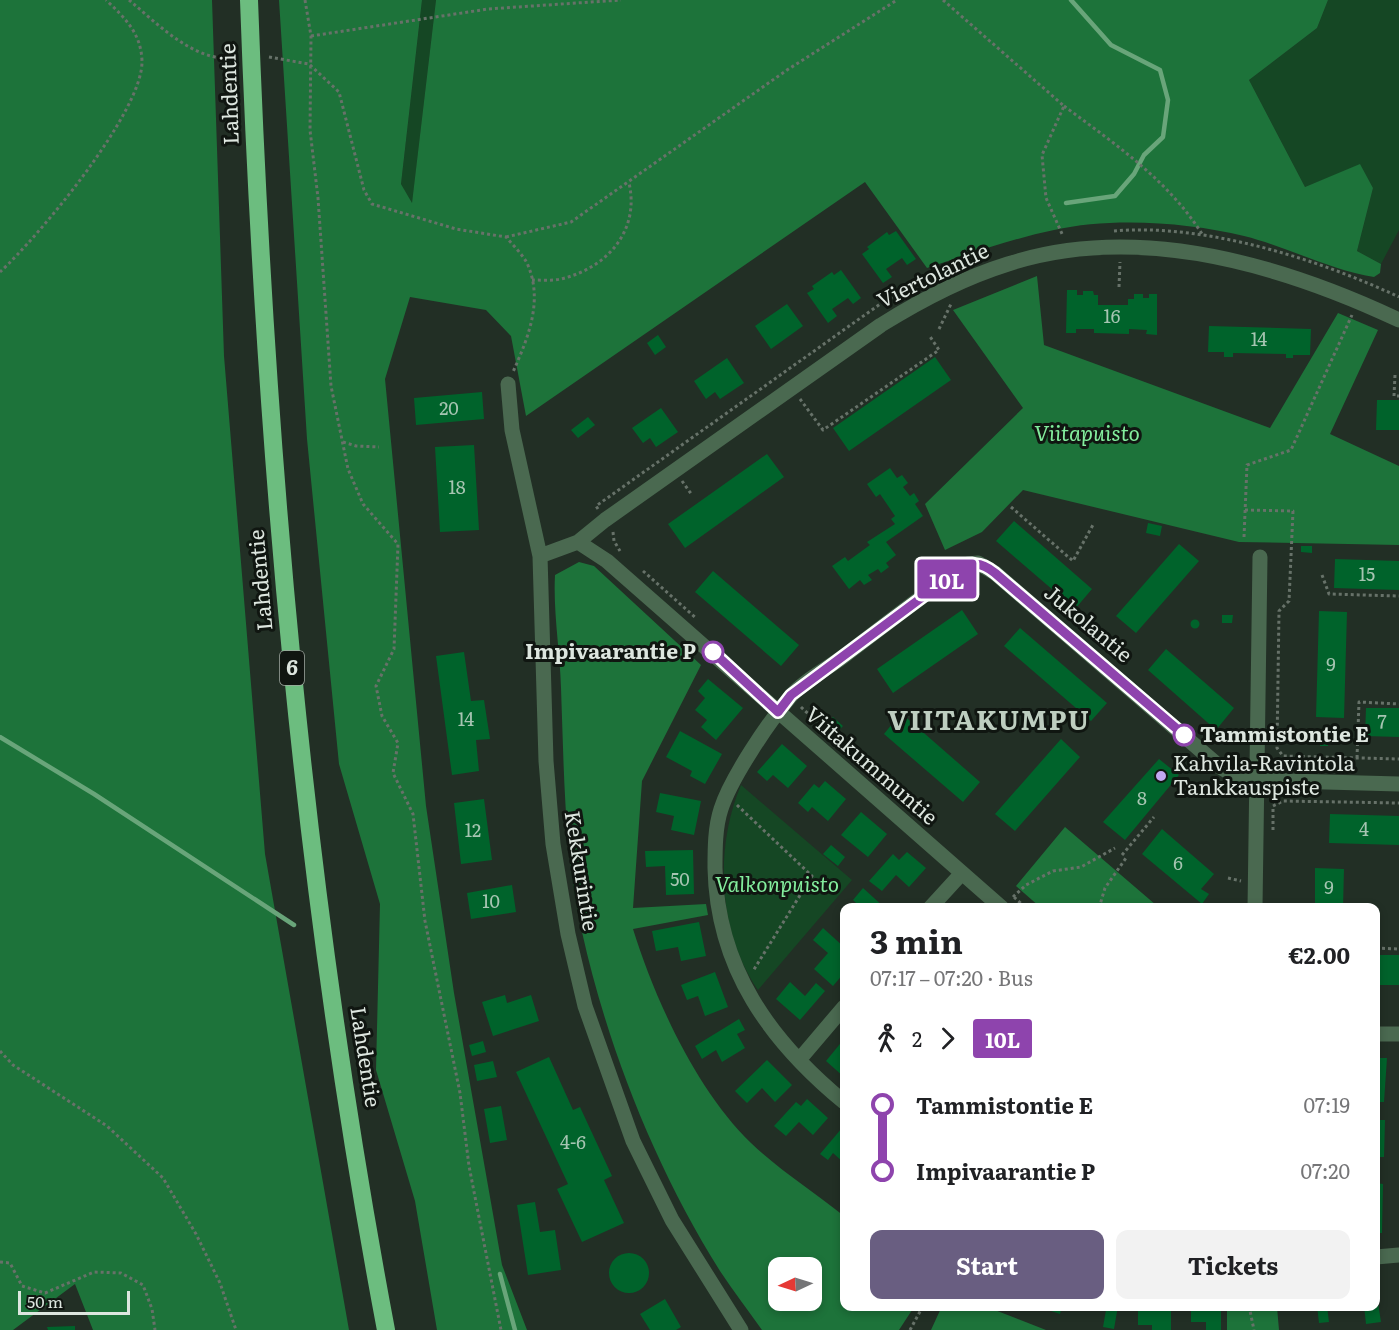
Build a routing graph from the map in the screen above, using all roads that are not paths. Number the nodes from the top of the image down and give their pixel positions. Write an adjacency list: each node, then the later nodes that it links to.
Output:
1 (249, 0): 21 (highway, Lahdentie / 6)
2 (1399, 320): 4 (street, Viertolantie)
3 (508, 384): 5 (street, Kekkurintie)
4 (578, 542): 5 (street); 7 (street, Viitakummuntie)
5 (540, 556): 22 (street, Kekkurintie)
6 (1260, 557): 8 (street)
7 (778, 712): 8 (street, Jukolantie); 10 (street, Viitakummuntie); 17 (street)
8 (1255, 780): 9 (street, Jukolantie); 13 (street)
9 (1399, 784)
10 (962, 873): 11 (street, Viitakummuntie); 12 (street)
11 (1008, 902)
12 (935, 903)
13 (1255, 903)
14 (840, 1012): 17 (street)
15 (1380, 1034): 16 (street)
16 (1399, 1034)
17 (799, 1060): 18 (street)
18 (840, 1098)
19 (1399, 1255): 20 (street)
20 (1380, 1257)
21 (386, 1330)
22 (741, 1330)

